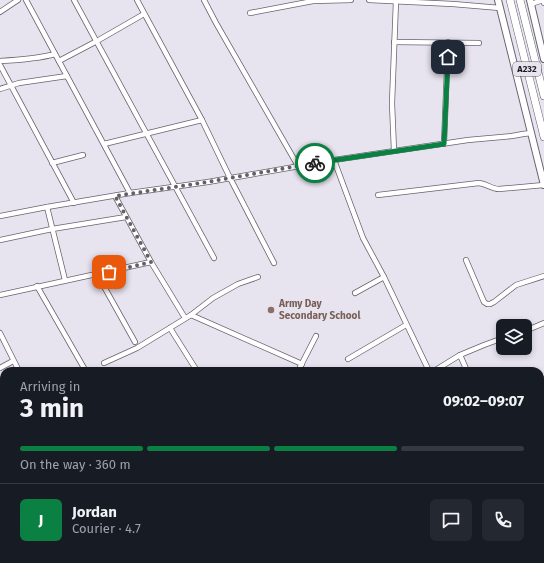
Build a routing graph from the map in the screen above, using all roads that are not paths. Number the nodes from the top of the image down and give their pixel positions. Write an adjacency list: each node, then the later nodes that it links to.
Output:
1 (18, 0): 19 (street)
2 (26, 0): 27 (street)
3 (74, 0): 22 (street)
4 (137, 0): 21 (street)
5 (204, 0): 48 (street)
6 (313, 0): 7 (street); 20 (street)
7 (351, 0)
8 (369, 0): 13 (street)
9 (498, 0): 18 (main road)
10 (510, 0): 41 (highway, A232)
11 (520, 0): 30 (highway, A232)
12 (543, 0): 16 (street); 17 (street)
13 (396, 1): 14 (street); 23 (street)
14 (410, 1): 15 (street)
15 (453, 2): 18 (street)
16 (530, 2): 25 (main road)
17 (544, 4)
18 (500, 8): 40 (main road)
19 (0, 12)
20 (250, 13)
21 (144, 14): 22 (street); 38 (street)
22 (97, 42): 29 (street); 39 (street)
23 (394, 42): 24 (street); 44 (street)
24 (448, 42): 26 (street); 43 (street)
25 (542, 42): 28 (main road)
26 (479, 43)
27 (55, 54): 29 (street); 31 (street)
28 (544, 59)
29 (59, 60): 34 (street)
30 (535, 60): 33 (highway); 37 (highway, A232)
31 (0, 61)
32 (0, 65): 35 (street)
33 (544, 67)
34 (67, 76): 35 (street); 42 (street)
35 (11, 86): 36 (street); 47 (street)
36 (0, 89)
37 (544, 96)
38 (202, 120): 39 (street); 49 (street)
39 (146, 133): 42 (street); 51 (street)
40 (531, 133): 43 (street); 50 (main road)
41 (544, 137)
42 (104, 144): 52 (street)
43 (444, 144): 44 (street)
44 (394, 151): 46 (street)
45 (83, 155): 47 (street)
46 (334, 160): 48 (street); 68 (street)
47 (52, 163): 55 (street)
48 (298, 166): 49 (street)
49 (230, 178): 51 (street); 64 (street)
50 (544, 185): 53 (street)
51 (175, 186): 52 (street); 61 (street)
52 (130, 193): 54 (street)
53 (378, 195)
54 (115, 196): 55 (street); 58 (street)
55 (74, 203): 56 (street)
56 (47, 207): 57 (street); 59 (street)
57 (0, 216)
58 (126, 217): 59 (street); 63 (street)
59 (52, 229): 60 (street); 69 (street)
60 (0, 240)
61 (214, 258)
62 (466, 260): 67 (street)
63 (151, 262): 65 (street); 74 (street)
64 (274, 263)
65 (97, 274): 69 (street); 82 (street)
66 (258, 276): 73 (street)
67 (544, 276)
68 (384, 277): 71 (street); 76 (street)
69 (65, 280): 70 (street)
70 (37, 286): 72 (street); 90 (street)
71 (355, 293)
72 (0, 295)
73 (191, 315): 74 (street); 87 (street)
74 (185, 318): 77 (street)
75 (544, 323): 78 (street)
76 (406, 325): 84 (street); 93 (street)
77 (170, 328): 86 (street); 91 (street)
78 (532, 328)
79 (0, 333): 85 (street)
80 (316, 336): 87 (street)
81 (496, 341): 83 (street)
82 (135, 342)
83 (460, 355): 94 (street); 95 (street)
84 (348, 359)
85 (13, 361): 88 (street); 89 (street)
86 (104, 363)
87 (302, 364): 92 (street)
88 (2, 367)
89 (17, 367)
90 (83, 367)
91 (194, 367)
92 (300, 367)
93 (426, 367)
94 (440, 367)
95 (465, 367)

